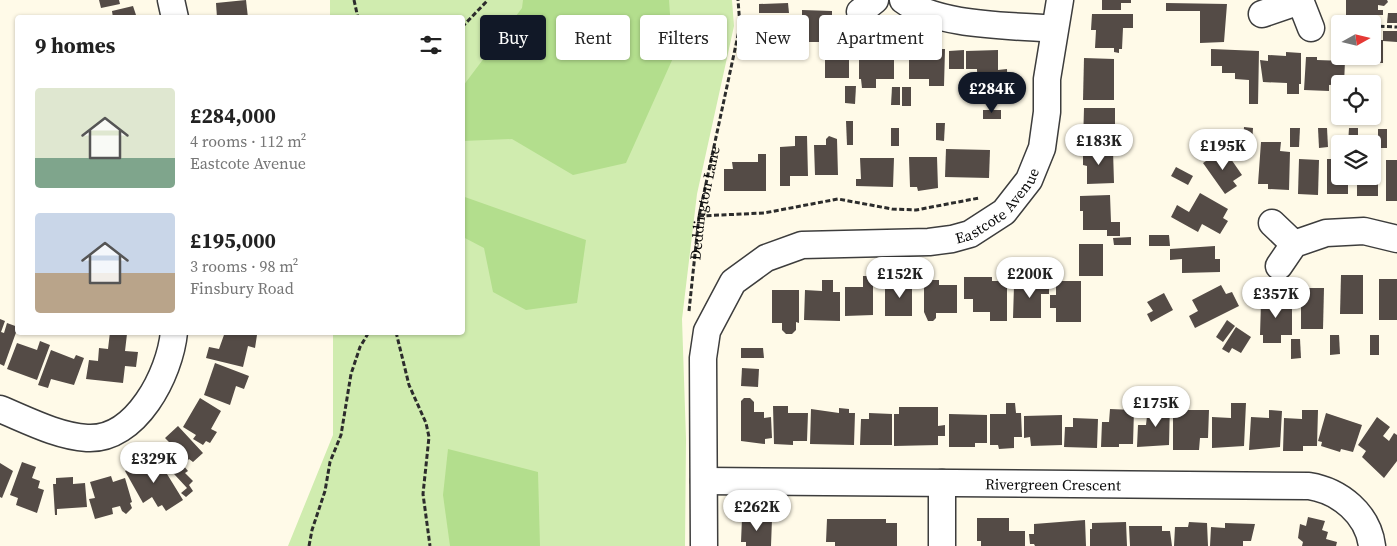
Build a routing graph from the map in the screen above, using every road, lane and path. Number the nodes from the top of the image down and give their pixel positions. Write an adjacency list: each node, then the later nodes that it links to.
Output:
1 (171, 0): 9 (street)
2 (354, 0): 10 (path)
3 (488, 0): 11 (path)
4 (738, 0): 17 (path, Deddington Lane)
5 (902, 0): 15 (street)
6 (1060, 0): 15 (street, Eastcote Avenue)
7 (1300, 0): 8 (street); 13 (street)
8 (1262, 14)
9 (174, 15)
10 (357, 15)
11 (465, 24)
12 (1381, 27): 14 (path)
13 (1311, 28)
14 (1397, 28)
15 (1054, 29): 27 (street, Eastcote Avenue)
16 (981, 198): 17 (path)
17 (699, 216): 22 (path, Deddington Lane)
18 (1272, 223): 20 (street)
19 (1397, 238): 20 (street)
20 (1294, 244): 21 (street)
21 (1279, 266)
22 (689, 316)
23 (173, 335): 26 (street)
24 (367, 335): 29 (path)
25 (397, 335): 30 (path)
26 (0, 408)
27 (704, 481): 28 (street, Rivergreen Crescent); 31 (street)
28 (942, 483): 32 (street); 33 (street, Rivergreen Crescent)
29 (310, 546)
30 (430, 546)
31 (704, 546)
32 (942, 546)
33 (1372, 546)

